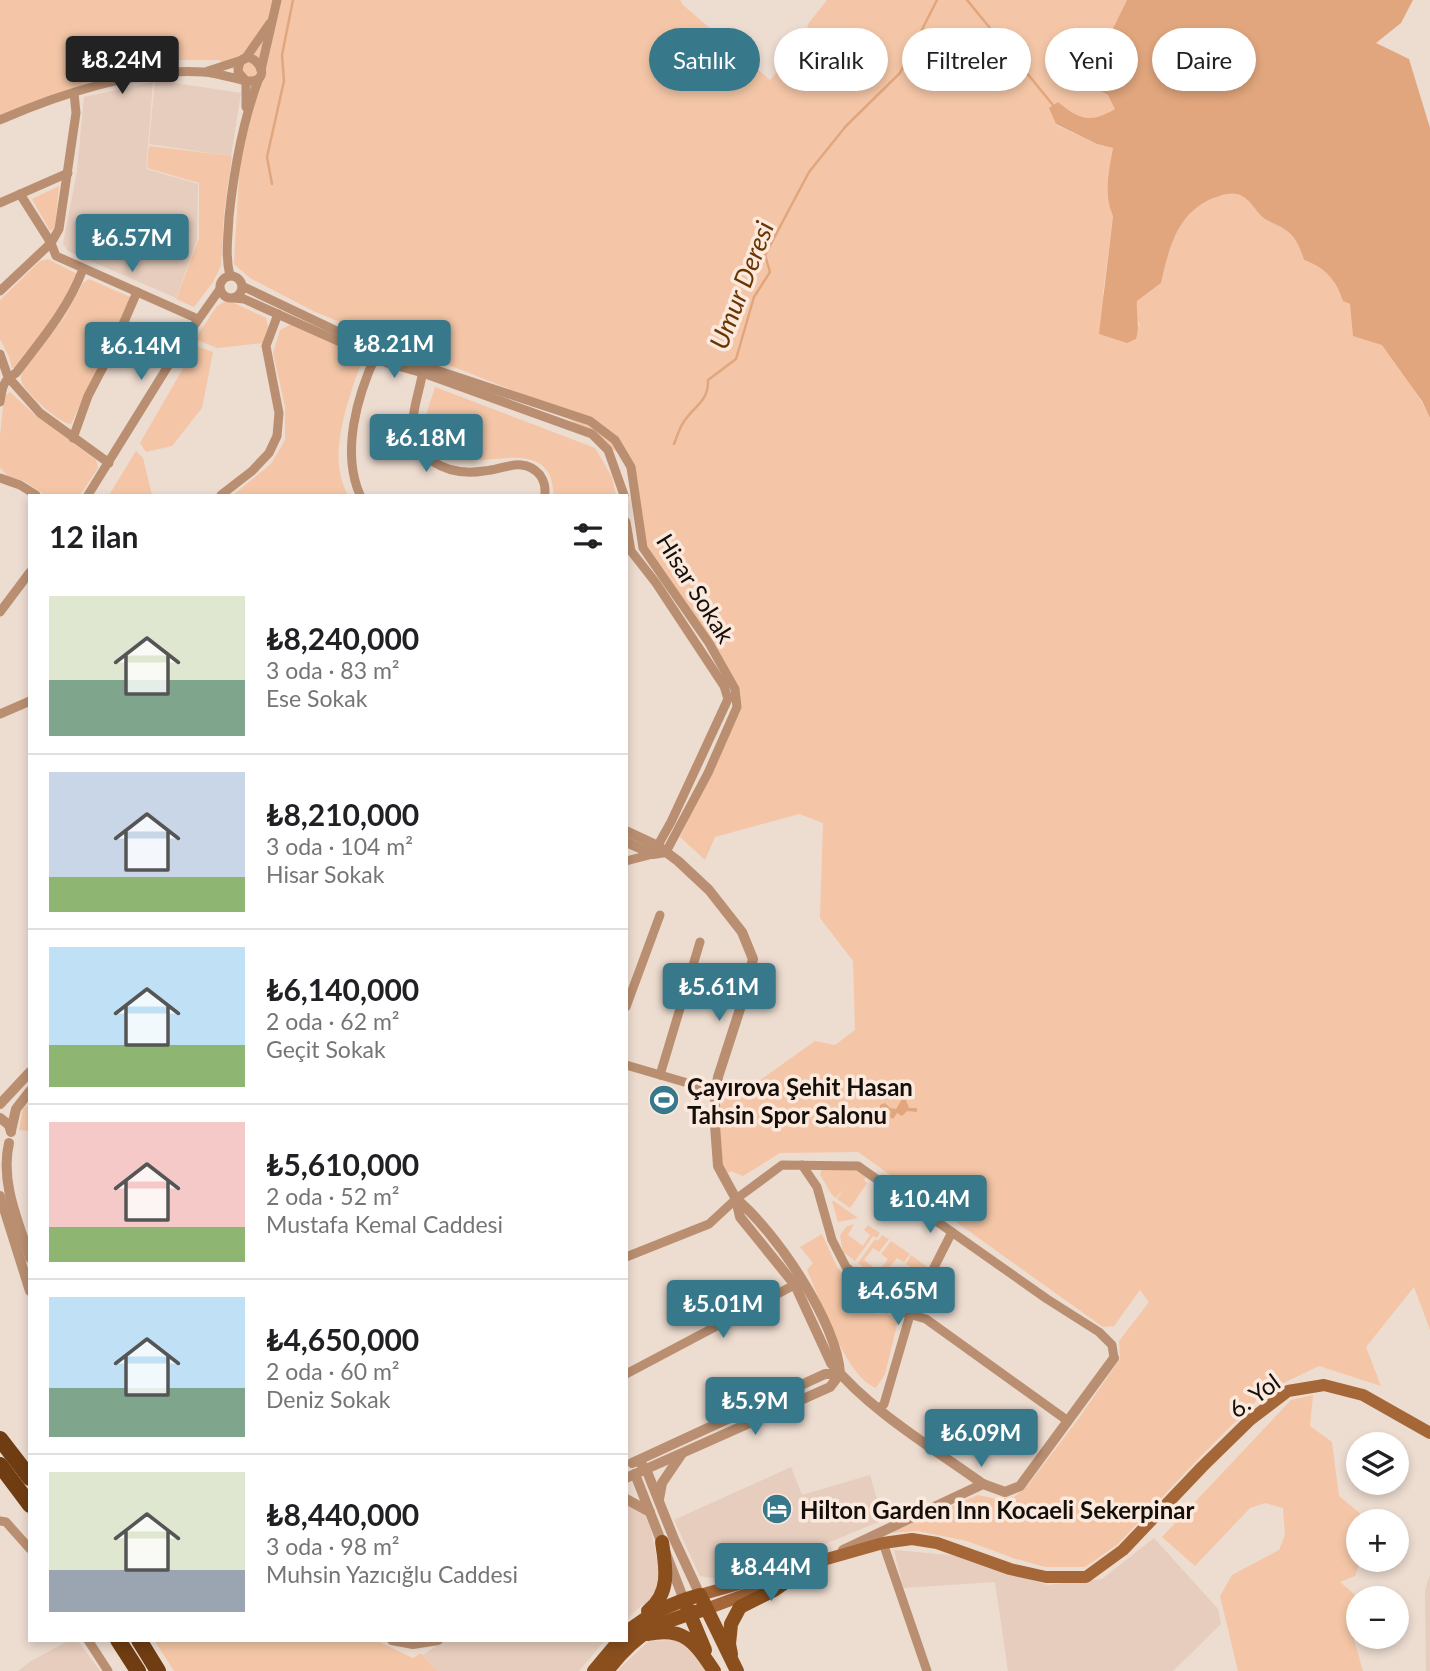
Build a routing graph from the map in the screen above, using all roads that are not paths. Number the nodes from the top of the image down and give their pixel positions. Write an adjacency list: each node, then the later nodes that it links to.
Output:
1 (277, 0): 2 (street)
2 (270, 23): 3 (street); 5 (street)
3 (245, 59): 4 (street); 5 (street); 6 (street)
4 (206, 72): 6 (street); 7 (street)
5 (260, 73): 6 (street); 8 (street)
6 (246, 81): 8 (street)
7 (74, 93): 9 (street); 10 (street)
8 (246, 112): 15 (street)
9 (0, 120)
10 (68, 173): 11 (street); 13 (street)
11 (20, 194): 12 (street); 13 (street)
12 (0, 203)
13 (51, 243): 14 (street); 18 (street)
14 (83, 269): 19 (street); 26 (street)
15 (230, 276): 16 (street); 17 (street)
16 (242, 286): 20 (street); 24 (street, Hisar Sokak)
17 (220, 289): 20 (street); 22 (street)
18 (0, 291)
19 (137, 292): 22 (street); 28 (street)
20 (234, 298): 21 (street, Hisar Sokak)
21 (278, 314): 24 (street, Hisar Sokak); 33 (street)
22 (198, 319): 29 (street)
23 (0, 354): 26 (street)
24 (377, 354): 25 (street, Hisar Sokak); 34 (street)
25 (423, 369): 35 (street); 36 (street, Hisar Sokak); 37 (street, Hisar Sokak)
26 (4, 377): 27 (street); 28 (street)
27 (0, 402)
28 (73, 438): 29 (street)
29 (110, 463): 32 (street)
30 (0, 478): 31 (street)
31 (34, 494)
32 (89, 494)
33 (222, 494)
34 (360, 494)
35 (545, 494)
36 (624, 494)
37 (642, 548): 38 (street); 45 (street, Hisar Sokak)
38 (629, 554): 45 (street, Hisar Sokak)
39 (28, 575): 40 (street)
40 (0, 612)
41 (28, 702): 42 (street)
42 (0, 714)
43 (628, 832): 45 (street)
44 (628, 842): 45 (street)
45 (659, 850): 46 (street); 53 (street)
46 (628, 860)
47 (660, 915): 49 (street)
48 (700, 943): 52 (street)
49 (628, 1000)
50 (628, 1066): 52 (street)
51 (28, 1074): 55 (street)
52 (660, 1075): 53 (street)
53 (715, 1091): 61 (street)
54 (28, 1094): 57 (street)
55 (0, 1104)
56 (0, 1118): 57 (street)
57 (10, 1137): 58 (street); 63 (street)
58 (0, 1152)
59 (802, 1165): 61 (street); 62 (street); 67 (street)
60 (0, 1196): 66 (street)
61 (736, 1199): 64 (street); 65 (street)
62 (951, 1231): 67 (street); 68 (street)
63 (28, 1251)
64 (628, 1256)
65 (799, 1282): 69 (street); 70 (street)
66 (28, 1286)
67 (910, 1315): 71 (street); 72 (street)
68 (1115, 1358): 72 (street)
69 (628, 1373)
70 (840, 1374): 71 (street); 75 (street); 78 (street)
71 (879, 1409): 80 (street)
72 (1068, 1421): 80 (street)
73 (1426, 1432): 87 (main road, 6. Yol)
74 (0, 1439): 79 (highway)
75 (682, 1452): 77 (street); 82 (street)
76 (0, 1465): 83 (highway)
77 (646, 1469): 78 (street); 82 (street)
78 (630, 1470): 84 (street)
79 (28, 1475)
80 (983, 1485): 89 (street)
81 (628, 1500): 84 (street)
82 (659, 1502): 91 (street)
83 (28, 1503)
84 (649, 1512): 86 (street)
85 (0, 1521): 88 (street)
86 (662, 1542): 92 (street); 93 (main road)
87 (883, 1543): 89 (main road, 6. Yol); 108 (street)
88 (28, 1547)
89 (820, 1562): 90 (main road); 91 (main road)
90 (790, 1579): 91 (main road); 101 (main road)
91 (703, 1602): 92 (main road); 101 (main road)
92 (687, 1607): 93 (main road); 107 (main road)
93 (631, 1634): 107 (main road)
94 (89, 1642): 102 (street)
95 (119, 1642): 103 (highway)
96 (412, 1642): 97 (street)
97 (429, 1642)
98 (618, 1642): 105 (main road)
99 (626, 1642): 106 (main road)
100 (141, 1644): 104 (highway)
101 (735, 1669)
102 (108, 1671)
103 (138, 1671)
104 (160, 1671)
105 (594, 1671)
106 (607, 1671)
107 (714, 1671)
108 (926, 1671)

